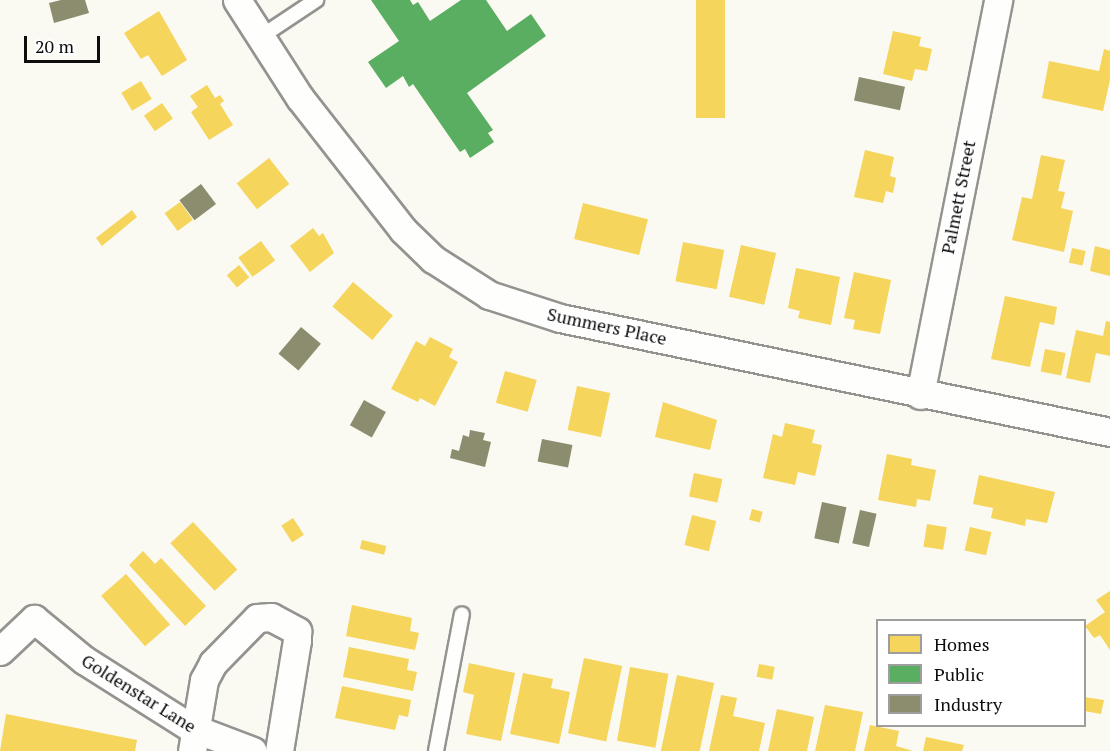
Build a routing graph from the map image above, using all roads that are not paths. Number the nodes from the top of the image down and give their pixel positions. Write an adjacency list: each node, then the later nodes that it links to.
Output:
1 (237, 0): 4 (street, Summers Place)
2 (315, 0): 4 (lane)
3 (998, 0): 5 (street, Palmett Street)
4 (259, 38): 5 (street, Summers Place)
5 (920, 394): 6 (street, Summers Place)
6 (1110, 432)
7 (462, 614): 12 (lane)
8 (0, 651): 9 (street, Goldenstar Lane)
9 (194, 740): 10 (street, Goldenstar Lane); 11 (street)
10 (253, 751)
11 (279, 751)
12 (436, 751)

